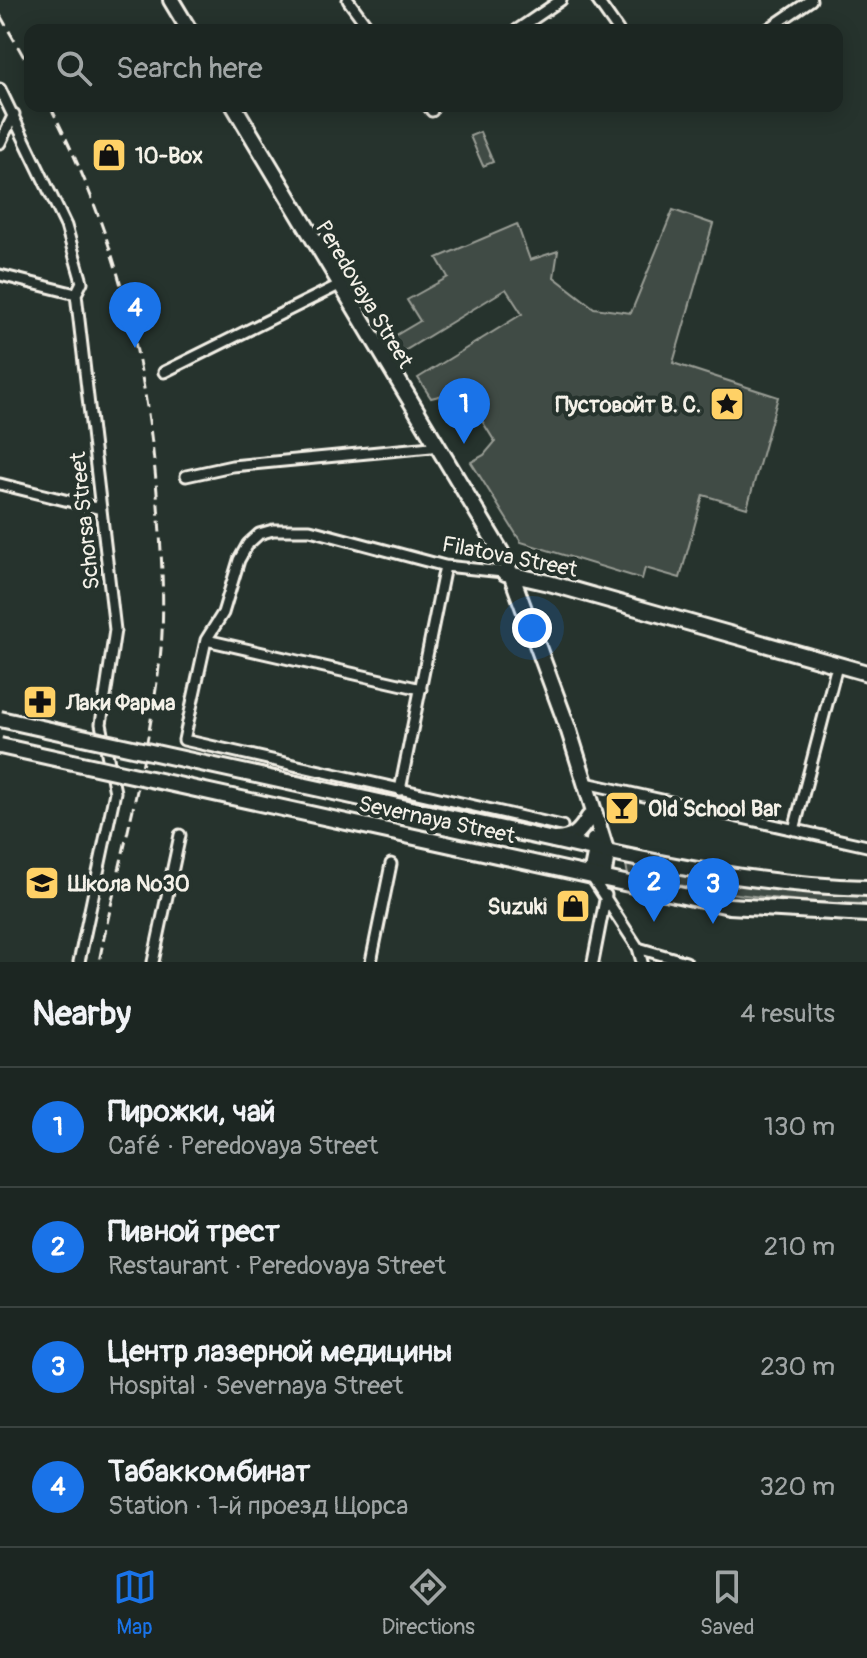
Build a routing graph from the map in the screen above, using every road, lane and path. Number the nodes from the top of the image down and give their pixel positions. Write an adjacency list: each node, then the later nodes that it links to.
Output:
1 (162, 0): 7 (main road)
2 (171, 0): 8 (main road)
3 (348, 0): 9 (street)
4 (561, 0): 10 (street)
5 (597, 0): 11 (street)
6 (811, 0): 12 (street)
7 (176, 24)
8 (185, 24)
9 (366, 24)
10 (526, 24)
11 (614, 24)
12 (776, 24)
13 (0, 89): 16 (street, Schorsa Street)
14 (229, 112): 19 (main road, Peredovaya Street)
15 (238, 112): 27 (main road)
16 (14, 114): 17 (street); 20 (street, Schorsa Street)
17 (0, 143)
18 (0, 275): 20 (street)
19 (335, 287): 21 (street); 22 (main road, Peredovaya Street)
20 (76, 294): 25 (street, Schorsa Street)
21 (164, 372)
22 (431, 447): 23 (street); 27 (main road, Peredovaya Street)
23 (186, 476)
24 (0, 484): 25 (street)
25 (101, 509): 52 (street, Schorsa Street)
26 (445, 566): 27 (street, Filatova Street); 30 (street, Filatova Street); 34 (street)
27 (509, 578): 28 (main road); 29 (main road, Peredovaya Street); 32 (main road, Filatova Street); 39 (main road, Peredovaya Street)
28 (539, 589): 29 (main road); 31 (main road)
29 (524, 603): 37 (main road, Peredovaya Street)
30 (206, 640): 34 (street); 38 (street, Filatova Street)
31 (835, 673): 33 (main road); 41 (street)
32 (867, 673)
33 (867, 682)
34 (421, 689): 38 (street)
35 (0, 719): 43 (main road, Severnaya Street, bridge)
36 (0, 746): 47 (main road, Severnaya Street, bridge)
37 (586, 783): 41 (street); 45 (main road, Peredovaya Street)
38 (400, 790): 40 (street)
39 (589, 817): 43 (main road); 45 (main road, Peredovaya Street)
40 (562, 826)
41 (794, 830): 44 (street)
42 (180, 835): 53 (street)
43 (553, 840): 45 (main road, Severnaya Street)
44 (867, 846)
45 (602, 852): 47 (main road, Peredovaya Street); 48 (main road, Severnaya Street)
46 (391, 864): 54 (street)
47 (597, 877): 49 (street); 50 (main road, Severnaya Street)
48 (867, 888)
49 (606, 897): 51 (street); 55 (street)
50 (867, 914)
51 (638, 948): 56 (street); 57 (street)
52 (79, 962)
53 (153, 962)
54 (371, 962)
55 (593, 962)
56 (642, 962)
57 (686, 962)

